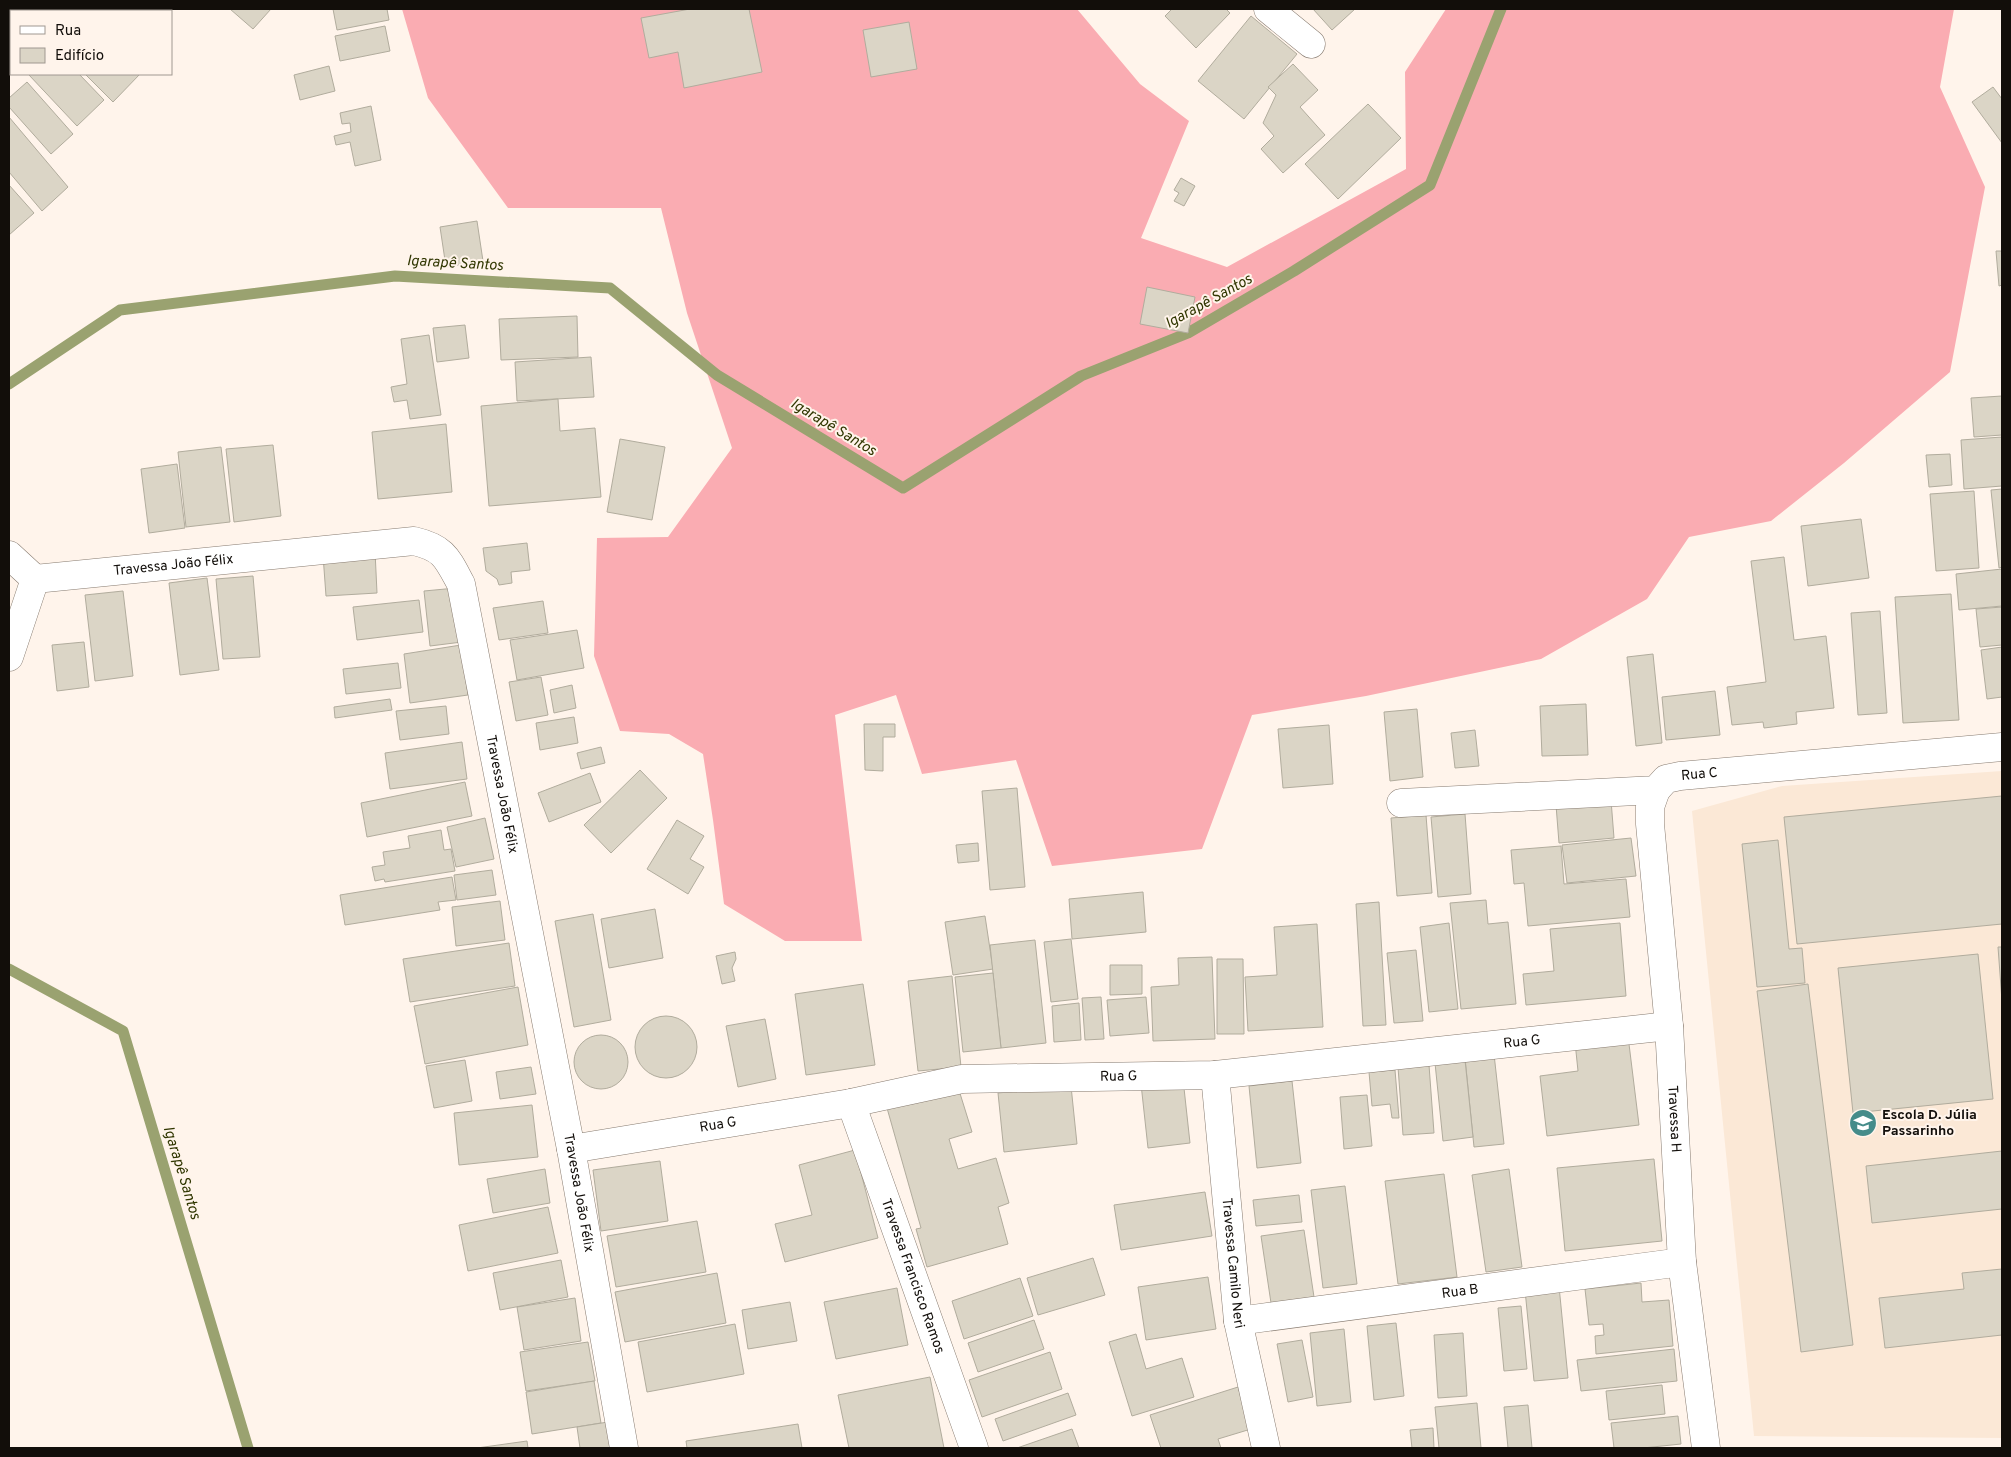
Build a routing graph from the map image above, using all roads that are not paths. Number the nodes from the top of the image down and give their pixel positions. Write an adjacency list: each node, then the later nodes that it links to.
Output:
1 (1268, 9): 2 (street)
2 (1311, 44)
3 (9, 555): 4 (street)
4 (35, 579): 5 (street); 12 (street, Travessa João Félix)
5 (9, 657)
6 (2002, 747): 7 (street, Rua C)
7 (1656, 790): 8 (street, Rua C); 9 (street, Travessa H)
8 (1401, 803)
9 (1669, 1026): 10 (street, Rua G); 13 (street, Travessa H)
10 (1215, 1075): 11 (street, Rua G); 14 (street, Travessa Camilo Neri)
11 (851, 1103): 12 (street, Rua G); 16 (street, Travessa Francisco Ramos)
12 (571, 1149): 15 (street, Travessa João Félix)
13 (1682, 1262): 14 (street, Rua B); 18 (street, Travessa H)
14 (1238, 1321): 17 (street, Travessa Camilo Neri)
15 (624, 1448)
16 (974, 1448)
17 (1266, 1448)
18 (1706, 1448)

